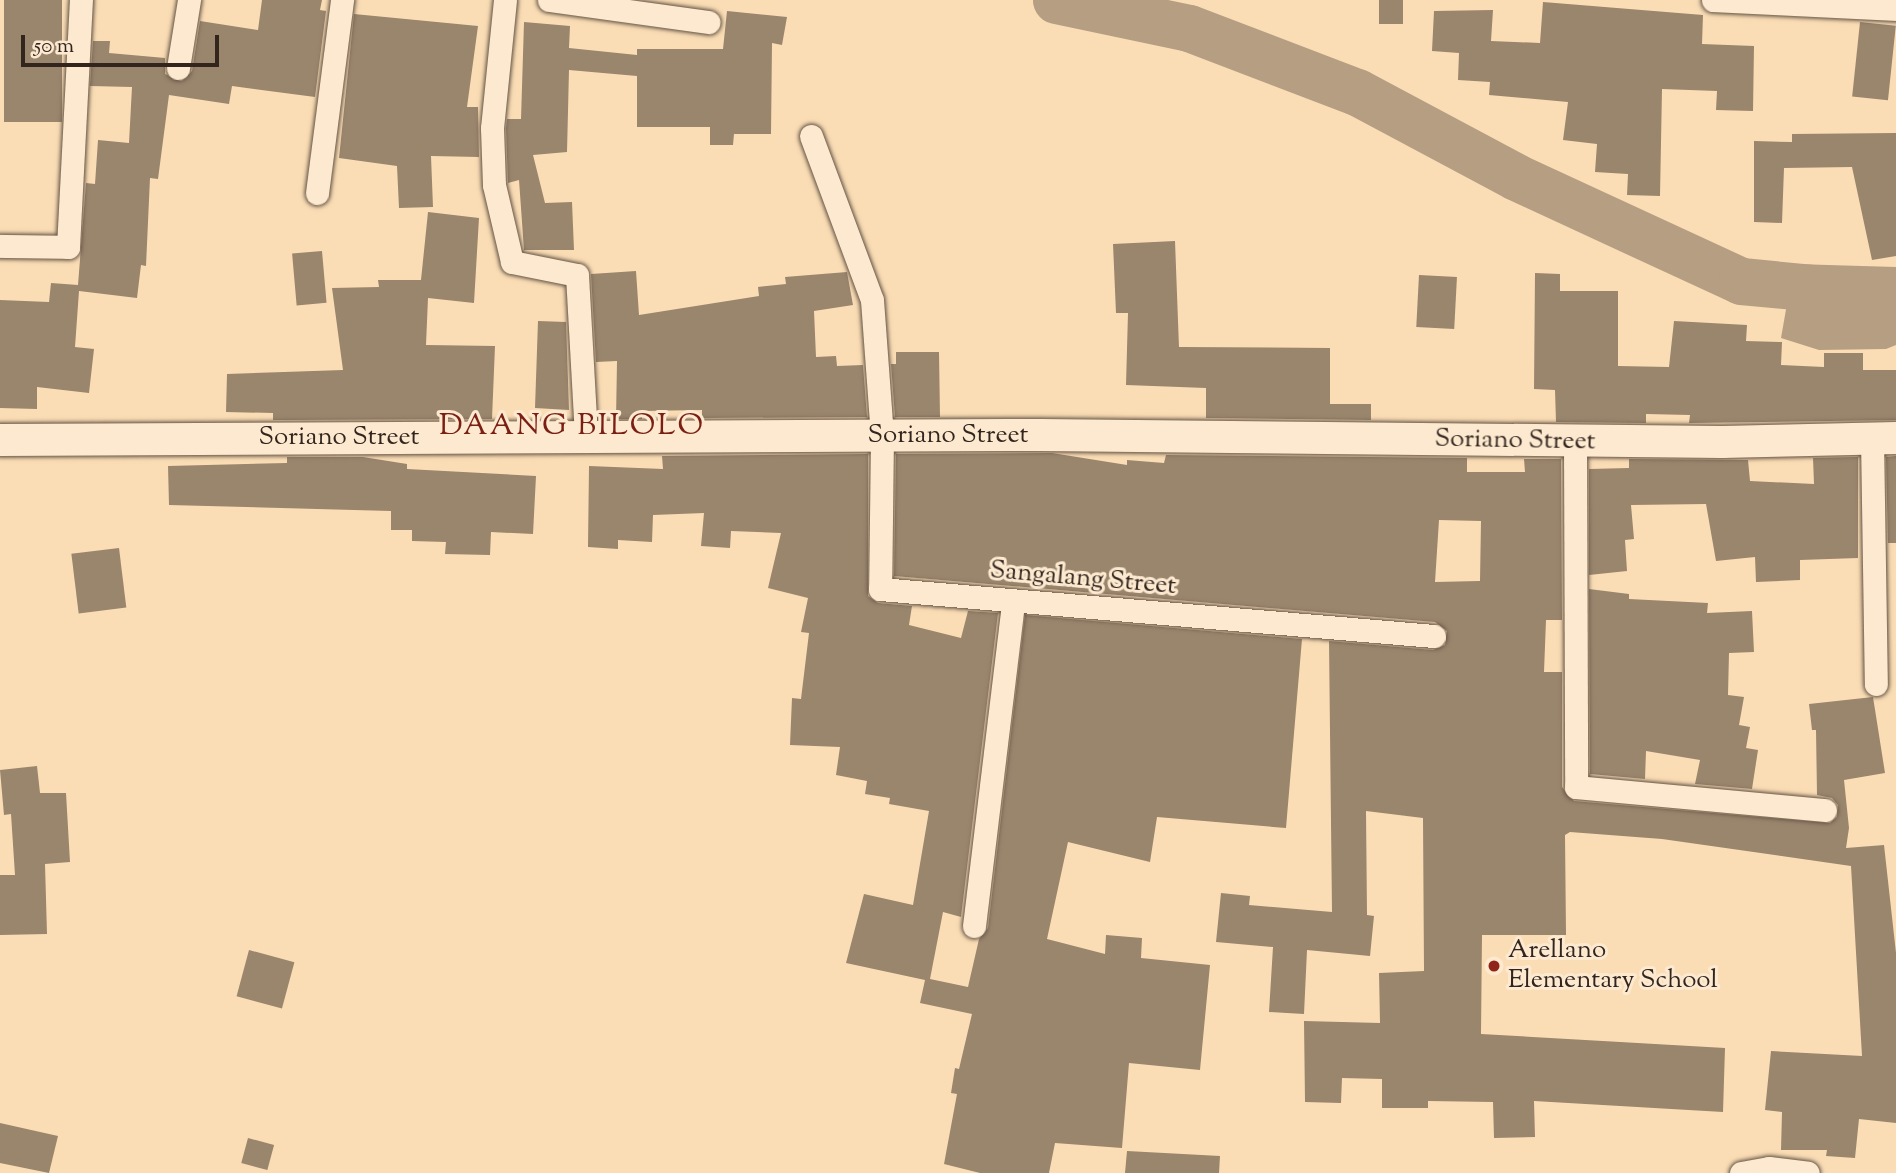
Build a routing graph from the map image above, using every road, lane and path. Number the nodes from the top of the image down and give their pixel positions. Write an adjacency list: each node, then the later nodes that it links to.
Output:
1 (81, 0): 12 (street)
2 (189, 0): 9 (street)
3 (342, 0): 11 (street)
4 (505, 0): 14 (street)
5 (549, 0): 8 (street)
6 (1713, 0): 7 (street)
7 (1896, 9)
8 (708, 22)
9 (178, 68)
10 (811, 135): 13 (street)
11 (317, 193)
12 (0, 246)
13 (882, 436): 14 (main road, Soriano Street); 17 (main road, Soriano Street); 18 (street, Sangalang Street)
14 (586, 438): 16 (main road, Soriano Street)
15 (1884, 438): 17 (main road, Soriano Street); 20 (street)
16 (0, 440)
17 (1575, 442): 21 (street)
18 (1013, 603): 19 (street, Sangalang Street); 22 (street)
19 (1434, 636)
20 (1875, 684)
21 (1825, 810)
22 (974, 926)
23 (1741, 1173): 24 (street)
24 (1808, 1173)

